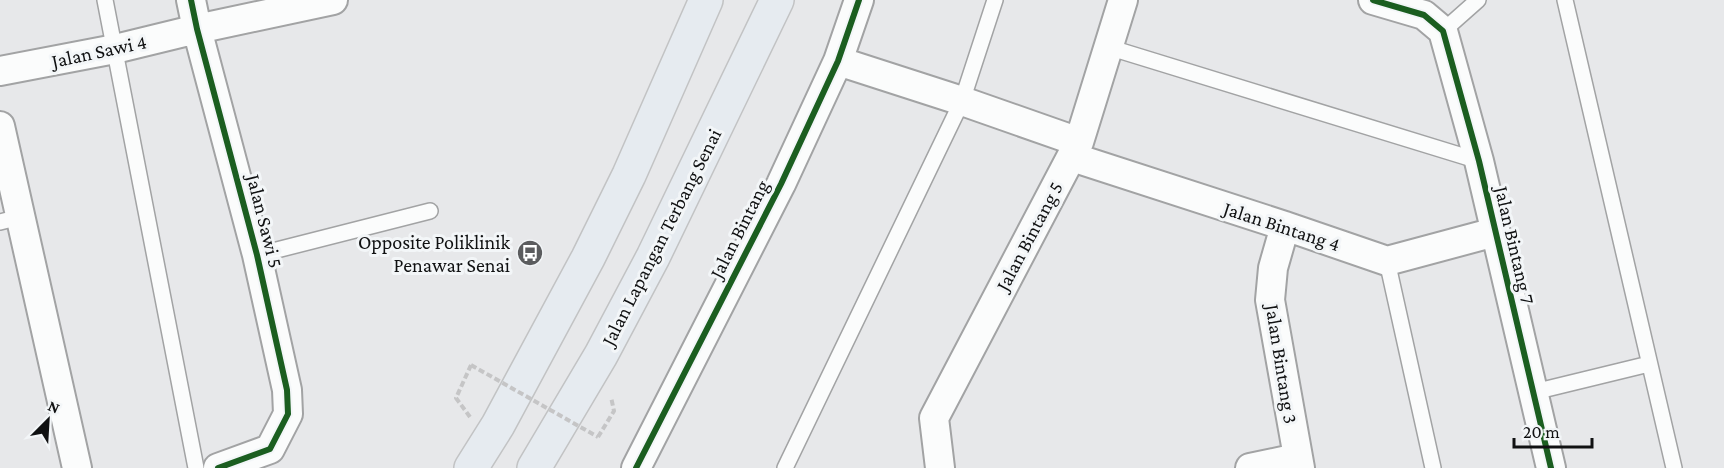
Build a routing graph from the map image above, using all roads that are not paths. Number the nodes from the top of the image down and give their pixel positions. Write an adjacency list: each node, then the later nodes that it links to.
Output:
1 (105, 0): 15 (lane)
2 (191, 0): 12 (street, Jalan Sawi 5)
3 (333, 0): 12 (street, Jalan Sawi 4)
4 (706, 0): 30 (highway)
5 (777, 0): 35 (highway, Jalan Lapangan Terbang Senai)
6 (859, 0): 16 (street, Jalan Bintang)
7 (995, 0): 18 (lane)
8 (1123, 0): 14 (street, Jalan Bintang 5)
9 (1373, 0): 13 (street)
10 (1478, 0): 13 (lane)
11 (1565, 0): 28 (lane)
12 (197, 29): 15 (street, Jalan Sawi 4); 26 (street, Jalan Sawi 5)
13 (1443, 31): 21 (street, Jalan Bintang 7)
14 (1108, 47): 20 (street, Jalan Bintang 5); 21 (lane)
15 (115, 49): 17 (street, Jalan Sawi 4); 33 (lane)
16 (838, 61): 18 (street, Jalan Bintang 4); 36 (street, Jalan Bintang)
17 (0, 71)
18 (962, 101): 20 (street, Jalan Bintang 4); 37 (lane)
19 (0, 126): 23 (street)
20 (1075, 149): 24 (street, Jalan Bintang 4); 38 (street, Jalan Bintang 5)
21 (1479, 161): 25 (street, Jalan Bintang 7)
22 (430, 210): 26 (lane)
23 (10, 219): 32 (street)
24 (1285, 226): 27 (street, Jalan Bintang 4); 31 (street, Jalan Bintang 3)
25 (1494, 232): 27 (street); 29 (street, Jalan Bintang 7)
26 (257, 255): 34 (street, Jalan Sawi 5)
27 (1387, 261): 40 (lane)
28 (1649, 364): 29 (lane); 42 (lane)
29 (1534, 392): 41 (street, Jalan Bintang 7)
30 (479, 455)
31 (1298, 463): 39 (street)
32 (77, 468)
33 (196, 468)
34 (219, 468)
35 (534, 468)
36 (636, 468)
37 (785, 468)
38 (940, 468)
39 (1250, 468)
40 (1433, 468)
41 (1551, 468)
42 (1674, 468)

